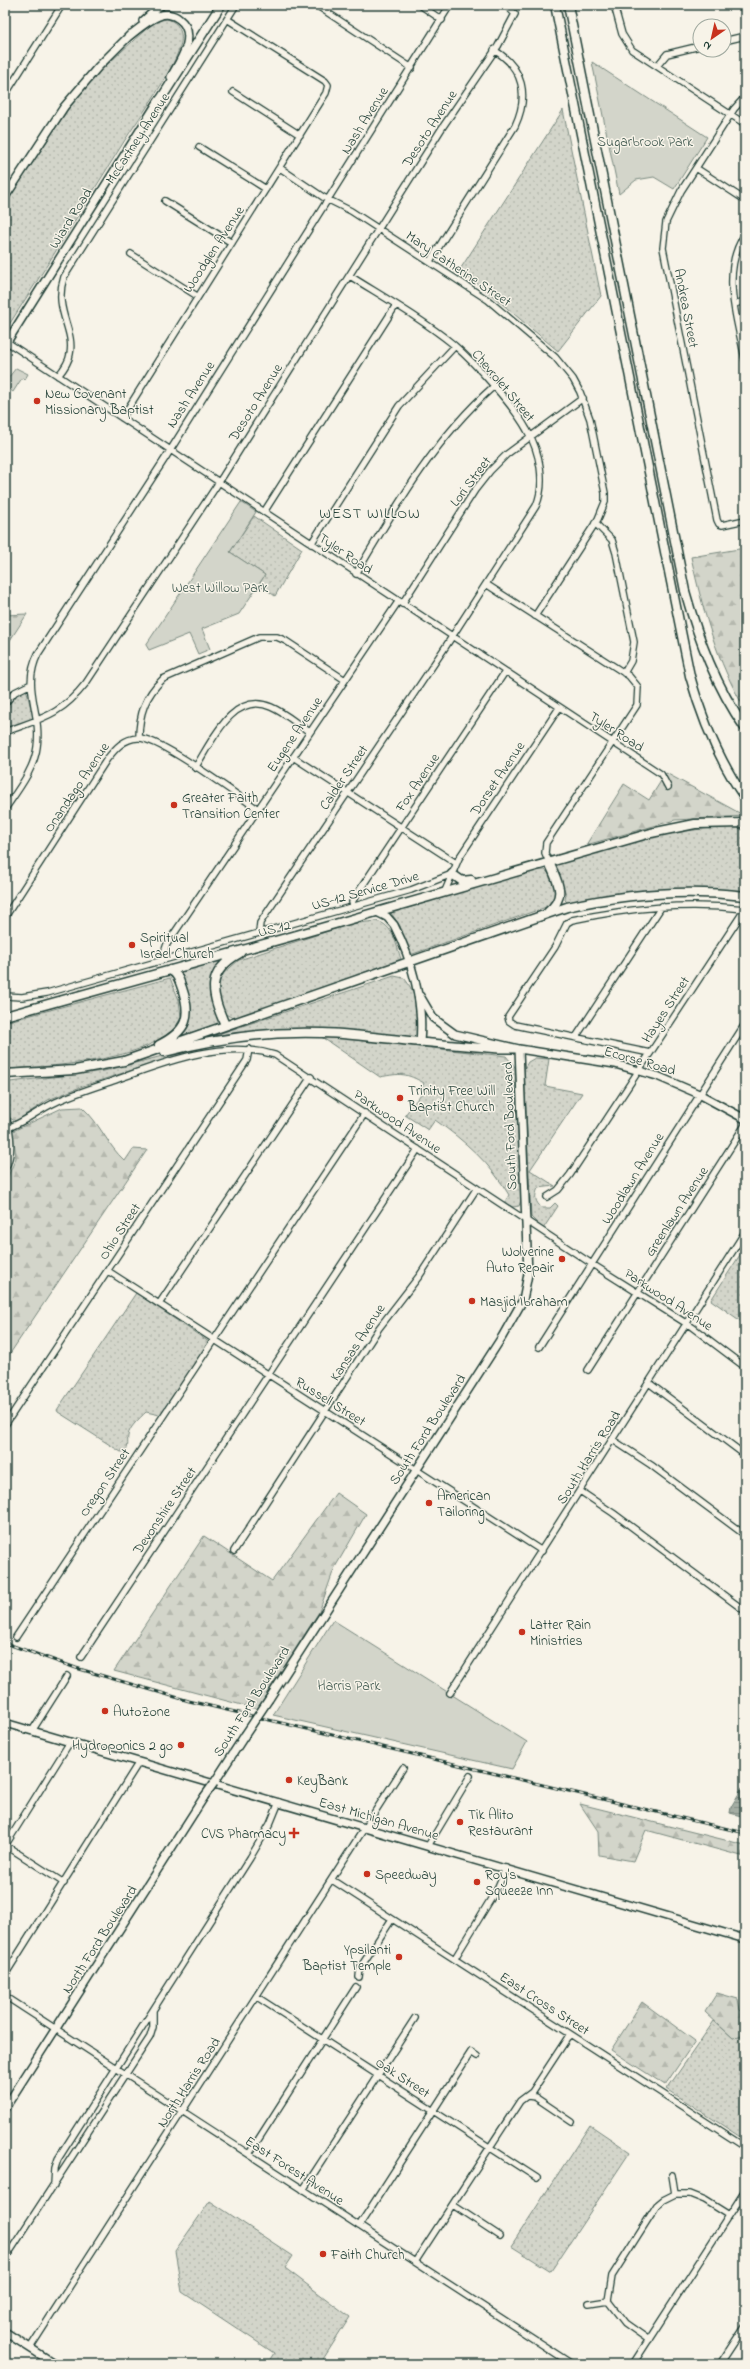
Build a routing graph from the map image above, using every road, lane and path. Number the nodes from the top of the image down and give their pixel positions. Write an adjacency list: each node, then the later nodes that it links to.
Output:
1 (62, 5): 22 (street)
2 (161, 5): 15 (main road)
3 (221, 5): 24 (highway)
4 (236, 5): 12 (street, McCartney Avenue)
5 (316, 5): 20 (street)
6 (420, 5): 13 (street)
7 (450, 5): 13 (street, Nash Avenue)
8 (555, 5): 83 (highway)
9 (568, 5): 74 (highway)
10 (614, 5): 19 (street)
11 (507, 6): 18 (street, Desoto Avenue)
12 (227, 19): 27 (street, Woodglen Avenue); 51 (street, McCartney Avenue)
13 (442, 20): 20 (street, Nash Avenue)
14 (745, 36): 16 (street)
15 (128, 37): 24 (main road, Wiard Road); 29 (main road)
16 (732, 39)
17 (692, 48): 19 (street)
18 (494, 50): 38 (street, Desoto Avenue); 42 (street)
19 (657, 66): 25 (street)
20 (412, 68): 35 (street, Nash Avenue)
21 (233, 92): 27 (street)
22 (5, 95)
23 (745, 97): 25 (street, Andrea Street)
24 (157, 105): 48 (main road, Wiard Road)
25 (730, 115): 26 (street); 31 (street, Andrea Street)
26 (745, 124)
27 (300, 135): 30 (street, Woodglen Avenue)
28 (199, 146): 32 (street)
29 (28, 161): 33 (main road); 34 (main road)
30 (280, 168): 32 (street, Woodglen Avenue); 35 (street, Mary Catherine Street)
31 (696, 168): 36 (street); 59 (street, Andrea Street)
32 (266, 189): 40 (street, Woodglen Avenue)
33 (5, 190)
34 (5, 197)
35 (329, 200): 38 (street, Mary Catherine Street); 56 (street, Nash Avenue)
36 (745, 200)
37 (164, 201): 40 (street)
38 (380, 229): 42 (street, Mary Catherine Street); 43 (street, Desoto Avenue)
39 (745, 234): 46 (street)
40 (232, 243): 44 (street, Woodglen Avenue)
41 (131, 254): 44 (street)
42 (430, 261): 53 (street, Mary Catherine Street)
43 (350, 276): 47 (street, Chevrolet Street); 57 (street, Desoto Avenue)
44 (197, 296): 54 (street, Woodglen Avenue)
45 (745, 301): 46 (street)
46 (734, 304): 50 (street)
47 (396, 306): 49 (street, Chevrolet Street); 58 (street)
48 (6, 344): 51 (street, Tyler Road)
49 (455, 346): 52 (street, Chevrolet Street); 61 (street)
50 (745, 359)
51 (58, 376): 54 (street, Tyler Road)
52 (493, 387): 55 (street, Chevrolet Street); 62 (street)
53 (583, 398): 55 (street, Lori Street); 60 (street, Mary Catherine Street)
54 (122, 418): 56 (street, Tyler Road)
55 (530, 437): 63 (street, Chevrolet Street); 64 (street, Lori Street)
56 (170, 450): 57 (street, Tyler Road); 70 (street, Nash Avenue)
57 (218, 482): 58 (street, Tyler Road); 73 (street, Desoto Avenue)
58 (264, 512): 61 (street, Tyler Road)
59 (745, 520)
60 (595, 523): 65 (street, Mary Catherine Street); 68 (street)
61 (311, 544): 62 (street, Tyler Road)
62 (356, 574): 64 (street, Tyler Road)
63 (486, 584): 65 (street); 66 (street, Chevrolet Street)
64 (400, 603): 66 (street, Tyler Road); 69 (street, Eugene Avenue)
65 (535, 616): 68 (street)
66 (452, 637): 67 (street, Tyler Road); 82 (street, Calder Street)
67 (506, 672): 72 (street, Tyler Road); 87 (street, Fox Avenue)
68 (624, 672): 78 (street)
69 (345, 680): 76 (street, Eugene Avenue); 77 (street)
70 (29, 684): 71 (street); 73 (street, Nash Avenue)
71 (5, 703)
72 (559, 708): 78 (street, Tyler Road); 89 (street, Dorset Avenue)
73 (37, 721): 75 (street, Desoto Avenue); 84 (street, Nash Avenue)
74 (745, 728)
75 (5, 732)
76 (310, 732): 79 (street, Eugene Avenue); 80 (street)
77 (139, 738): 80 (street); 99 (street, Onandago Avenue)
78 (613, 742): 81 (street, Tyler Road); 88 (street)
79 (293, 757): 82 (street); 85 (street, Eugene Avenue)
80 (195, 768): 85 (street)
81 (668, 787)
82 (347, 793): 87 (street); 100 (street, Calder Street)
83 (745, 798)
84 (5, 809)
85 (258, 809): 102 (street, Eugene Avenue)
86 (745, 823): 88 (highway, US 12)
87 (402, 827): 89 (street); 94 (street, Fox Avenue)
88 (549, 862): 90 (highway, US 12 / US 12); 98 (highway)
89 (456, 863): 91 (street, Dorset Avenue)
90 (534, 866): 91 (highway); 92 (highway, US 12 / US 12)
91 (452, 873): 92 (street); 94 (street, US-12 Service Drive)
92 (445, 892): 97 (highway, US 12 / US 12)
93 (745, 896): 98 (highway)
94 (353, 906): 100 (street, US-12 Service Drive)
95 (662, 906): 96 (street); 110 (street); 110 (street)
96 (745, 909): 114 (street, Hayes Street)
97 (377, 912): 101 (highway, US 12 / US 12); 103 (main road, Ecorse Road)
98 (545, 914): 103 (highway)
99 (5, 917)
100 (259, 932): 102 (street, US-12 Service Drive)
101 (251, 947): 104 (highway, US 12 / US 12); 109 (highway)
102 (161, 960): 106 (street, US-12 Service Drive)
103 (408, 962): 105 (main road, Ecorse Road); 109 (highway)
104 (170, 970): 107 (highway, US 12 / US 12); 115 (highway)
105 (419, 995): 111 (main road, Ecorse Road); 112 (main road, Ecorse Road)
106 (5, 996)
107 (5, 1016)
108 (745, 1024): 119 (street, Woodlawn Avenue)
109 (225, 1025): 115 (highway)
110 (576, 1037): 114 (street)
111 (420, 1042): 112 (main road, Ecorse Road); 115 (highway)
112 (519, 1048): 116 (main road, Ecorse Road); 129 (main road, South Ford Boulevard)
113 (249, 1049): 118 (street, Parkwood Avenue); 124 (street, Parkwood Avenue); 132 (street, Ohio Street)
114 (650, 1052): 116 (street, Hayes Street)
115 (124, 1061): 117 (highway)
116 (638, 1071): 119 (main road, Ecorse Road); 128 (street, Hayes Street)
117 (5, 1074)
118 (311, 1077): 120 (street, Parkwood Avenue); 134 (street)
119 (699, 1094): 122 (main road, Ecorse Road); 131 (street, Woodlawn Avenue)
120 (365, 1113): 125 (street, Parkwood Avenue); 136 (street, Oregon Street)
121 (5, 1114): 124 (street)
122 (745, 1119)
123 (745, 1125): 133 (street, Greenlawn Avenue)
124 (7, 1128): 126 (street)
125 (418, 1149): 127 (street, Parkwood Avenue); 140 (street, Devonshire Street)
126 (5, 1170)
127 (478, 1188): 129 (street, Parkwood Avenue); 142 (street, Kansas Avenue)
128 (547, 1197)
129 (526, 1221): 131 (street, Parkwood Avenue); 146 (main road, South Ford Boulevard)
130 (745, 1232): 135 (street, South Harris Road)
131 (592, 1264): 133 (street, Parkwood Avenue); 137 (street, Woodlawn Avenue)
132 (108, 1270): 134 (street, Russell Street); 143 (street, Ohio Street)
133 (638, 1293): 135 (street, Parkwood Avenue); 139 (street, Greenlawn Avenue)
134 (159, 1304): 136 (street, Russell Street)
135 (686, 1324): 138 (street, Parkwood Avenue); 141 (street, South Harris Road)
136 (213, 1340): 140 (street, Russell Street); 152 (street, Oregon Street)
137 (539, 1347)
138 (745, 1367)
139 (588, 1370)
140 (268, 1375): 142 (street, Russell Street); 153 (street, Devonshire Street)
141 (649, 1384): 144 (street, South Harris Road); 145 (street)
142 (326, 1412): 146 (street, Russell Street); 149 (street, Kansas Avenue)
143 (5, 1425)
144 (613, 1440): 147 (street, South Harris Road); 148 (street)
145 (745, 1455)
146 (416, 1470): 150 (street, Russell Street); 162 (main road, South Ford Boulevard, bridge)
147 (580, 1491): 150 (street, South Harris Road); 151 (street)
148 (745, 1535)
149 (234, 1551)
150 (542, 1551): 155 (street, South Harris Road)
151 (745, 1611)
152 (16, 1637)
153 (81, 1657)
154 (67, 1676): 157 (street)
155 (450, 1693)
156 (5, 1723): 157 (main road, East Michigan Avenue)
157 (32, 1731): 158 (main road, East Michigan Avenue)
158 (70, 1742): 159 (main road, East Michigan Avenue); 165 (street)
159 (139, 1762): 163 (main road, East Michigan Avenue); 169 (street)
160 (403, 1768): 164 (street)
161 (470, 1776): 166 (street)
162 (214, 1783): 180 (main road, North Ford Boulevard, bridge)
163 (279, 1802): 164 (main road, East Michigan Avenue); 178 (street)
164 (365, 1828): 166 (main road, East Michigan Avenue); 168 (street, North Harris Road)
165 (5, 1846): 169 (street)
166 (428, 1846): 167 (main road, East Michigan Avenue)
167 (506, 1868): 171 (main road, East Michigan Avenue); 172 (street)
168 (332, 1880): 170 (street, East Cross Street); 177 (street, North Harris Road)
169 (64, 1883): 173 (street)
170 (392, 1919): 172 (street, East Cross Street); 174 (street)
171 (745, 1938)
172 (455, 1958): 181 (street, East Cross Street)
173 (5, 1975)
174 (359, 1977)
175 (356, 1987): 182 (street)
176 (5, 1996): 180 (street, East Forest Avenue)
177 (257, 1997): 182 (street, Oak Street); 189 (street, North Harris Road)
178 (153, 2011): 184 (street); 185 (street)
179 (415, 2018): 186 (street)
180 (56, 2030): 184 (street, East Forest Avenue); 188 (main road, North Ford Boulevard)
181 (570, 2034): 187 (street); 193 (street, East Cross Street)
182 (323, 2039): 186 (street, Oak Street); 194 (street)
183 (477, 2056): 190 (street)
184 (116, 2068): 185 (street, East Forest Avenue); 197 (street)
185 (127, 2074): 189 (street, East Forest Avenue); 197 (street)
186 (378, 2074): 190 (street, Oak Street); 198 (street)
187 (528, 2096): 191 (street); 192 (street)
188 (5, 2108)
189 (183, 2111): 194 (street, East Forest Avenue); 212 (street, North Harris Road)
190 (433, 2111): 192 (street, Oak Street); 203 (street)
191 (572, 2122)
192 (490, 2147): 196 (street, Oak Street); 201 (street)
193 (745, 2147)
194 (249, 2154): 198 (street, East Forest Avenue)
195 (672, 2175): 200 (street)
196 (537, 2178)
197 (54, 2185): 205 (street)
198 (303, 2190): 203 (street, East Forest Avenue)
199 (745, 2191): 202 (street)
200 (675, 2194): 202 (street); 207 (street)
201 (453, 2205): 204 (street); 206 (street)
202 (729, 2215): 211 (street)
203 (359, 2226): 206 (street, East Forest Avenue)
204 (500, 2236)
205 (5, 2259)
206 (416, 2262): 214 (street, East Forest Avenue)
207 (608, 2301): 208 (street); 211 (street)
208 (589, 2304)
209 (745, 2326): 216 (street)
210 (5, 2332): 212 (main road)
211 (649, 2340): 215 (street)
212 (30, 2348): 213 (main road)
213 (55, 2364)
214 (572, 2364)
215 (633, 2364)
216 (720, 2364)

